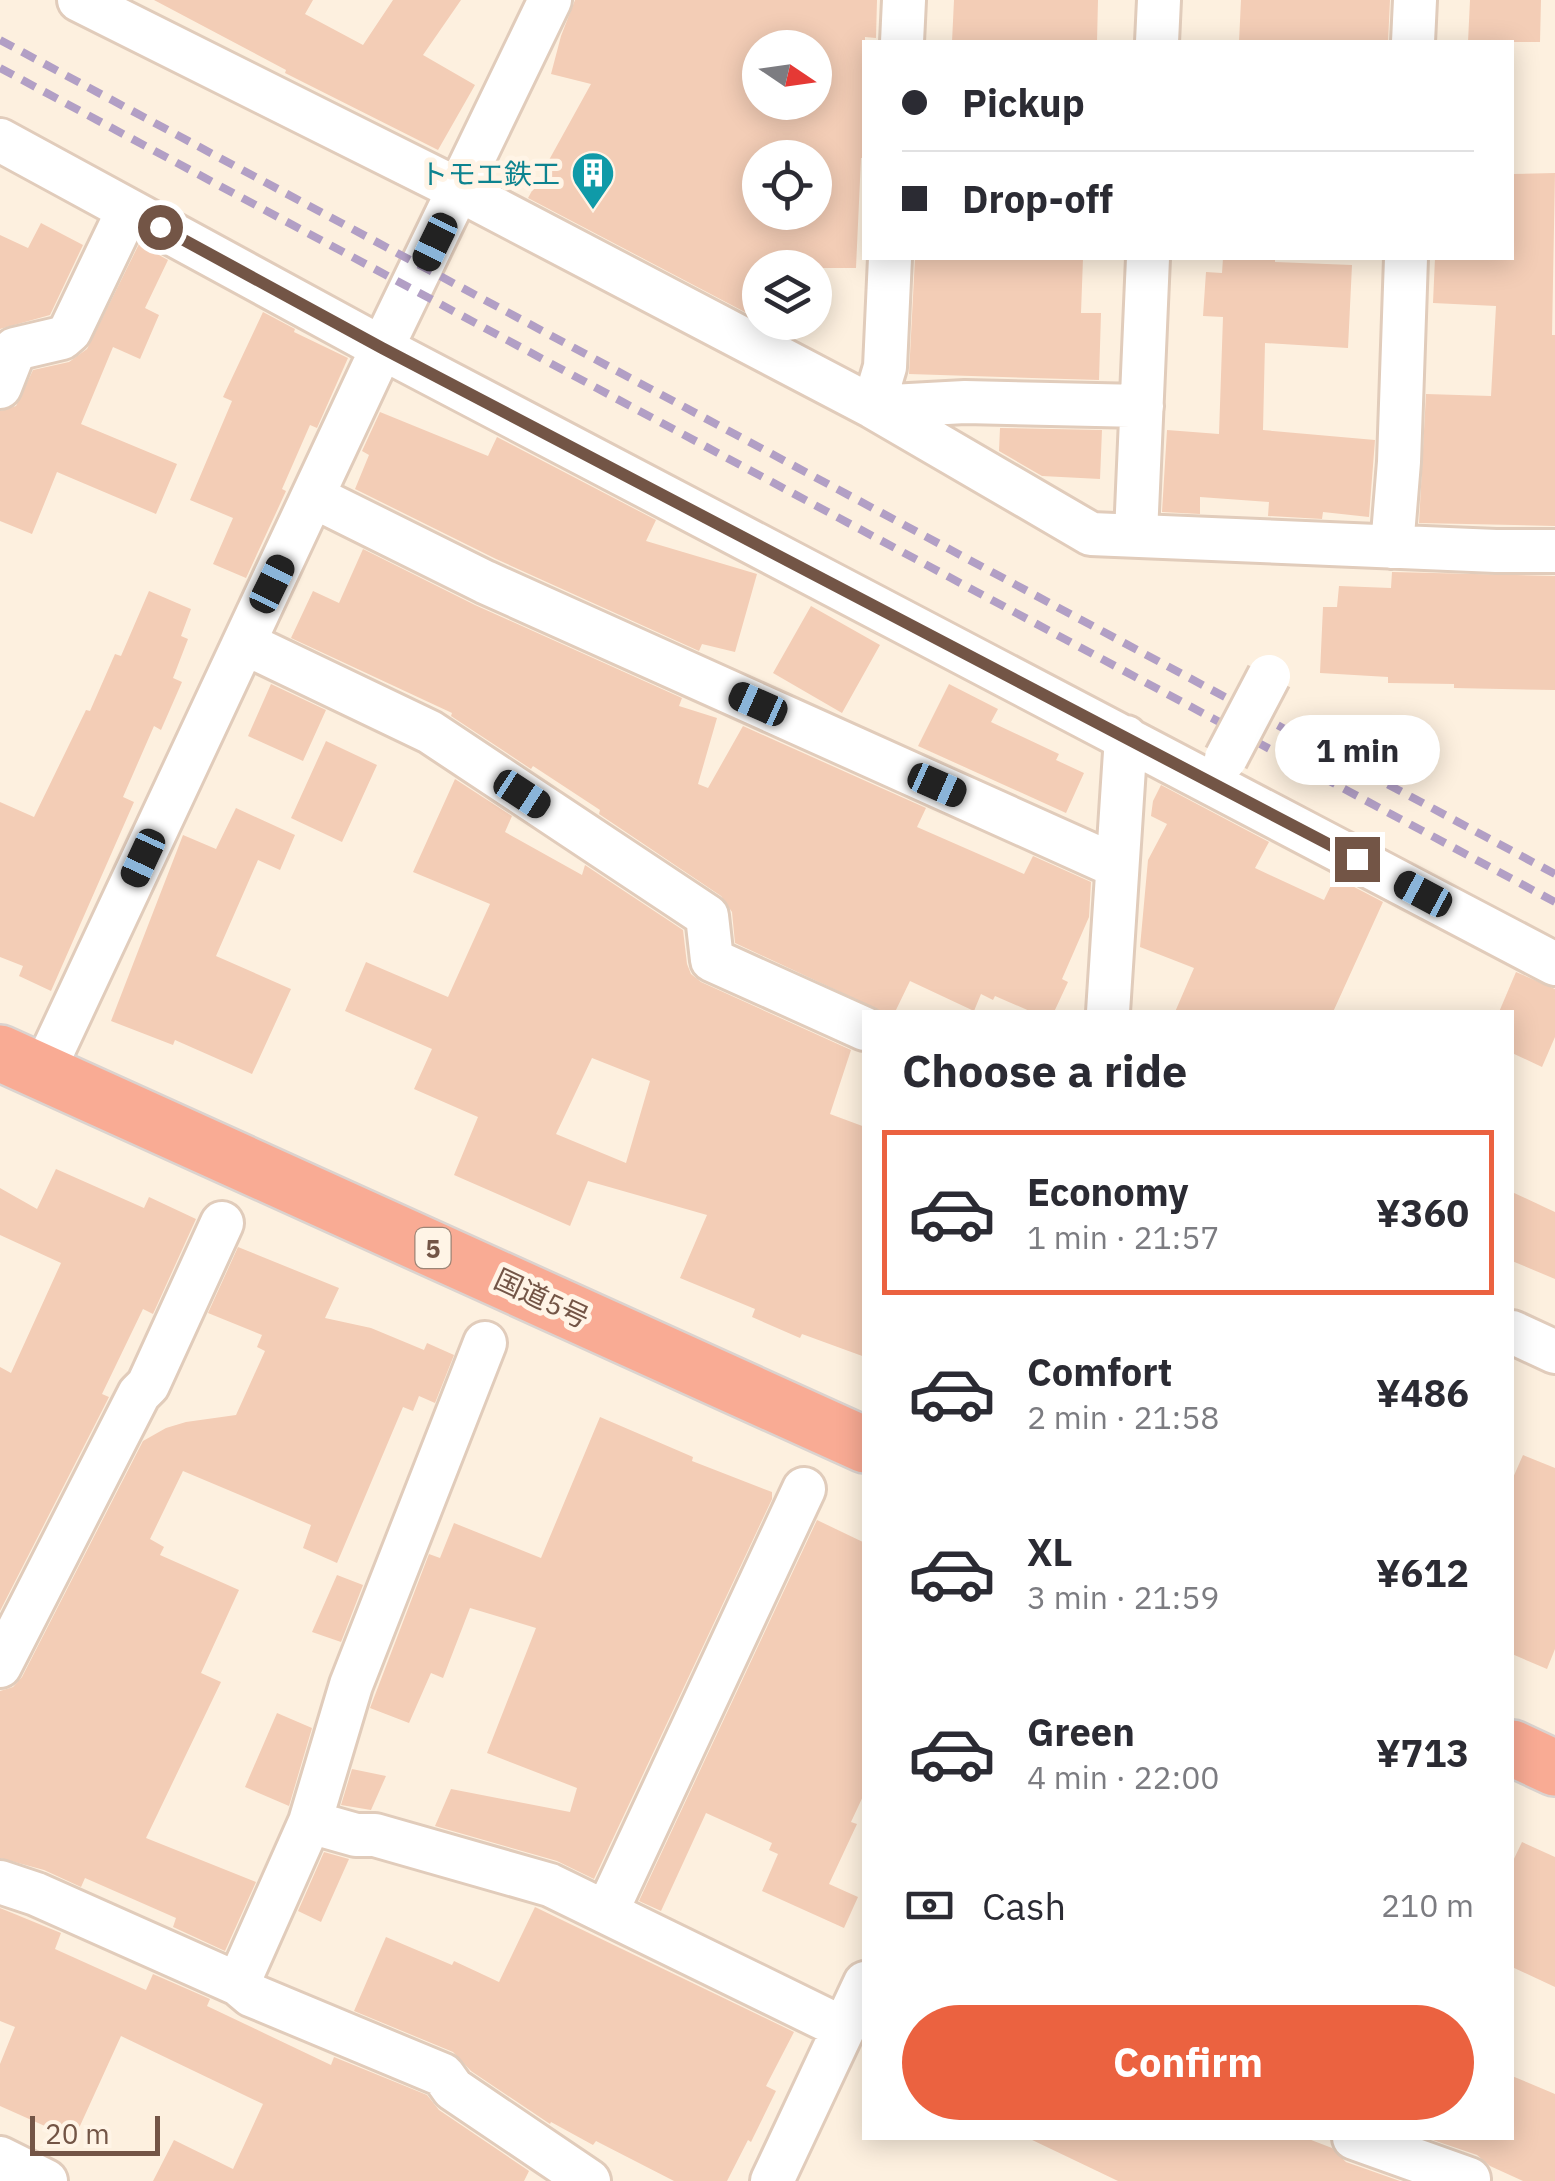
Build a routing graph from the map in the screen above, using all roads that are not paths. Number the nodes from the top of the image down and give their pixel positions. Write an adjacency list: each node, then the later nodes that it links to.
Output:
1 (80, 0): 10 (street)
2 (550, 0): 10 (street)
3 (904, 0): 6 (street)
4 (1159, 0): 7 (street)
5 (1415, 0): 8 (street)
6 (902, 40)
7 (1157, 40)
8 (1414, 40)
9 (0, 140): 11 (street)
10 (460, 190): 15 (street); 18 (street)
11 (128, 210): 15 (street); 16 (street)
12 (890, 260): 18 (street)
13 (1148, 260): 17 (street)
14 (1406, 260): 21 (street)
15 (382, 348): 19 (street); 25 (street)
16 (0, 387)
17 (1142, 406): 18 (street); 20 (street)
18 (873, 407): 20 (street)
19 (314, 496): 23 (street); 27 (street)
20 (1136, 534): 21 (street)
21 (1392, 547): 22 (street)
22 (1555, 550)
23 (244, 643): 30 (street); 31 (street)
24 (1268, 676): 26 (street, bridge)
25 (1126, 737): 27 (street); 28 (street)
26 (1226, 758)
27 (1116, 866): 29 (street)
28 (1555, 964)
29 (1108, 1010)
30 (862, 1028)
31 (21, 1063): 36 (highway, 国道5号 / 5)
32 (222, 1223): 38 (street)
33 (1514, 1333): 35 (street)
34 (485, 1343): 41 (street)
35 (1555, 1352)
36 (862, 1445)
37 (804, 1488): 43 (street)
38 (0, 1666)
39 (1514, 1749): 40 (highway)
40 (1555, 1768)
41 (310, 1822): 43 (street); 44 (street)
42 (0, 1882): 44 (street)
43 (607, 1911): 46 (street)
44 (238, 1984): 51 (street)
45 (862, 1989): 46 (street)
46 (843, 2028): 52 (street)
47 (1360, 2140): 49 (street)
48 (0, 2158): 50 (street)
49 (1469, 2179)
50 (46, 2181)
51 (589, 2181)
52 (772, 2181)

